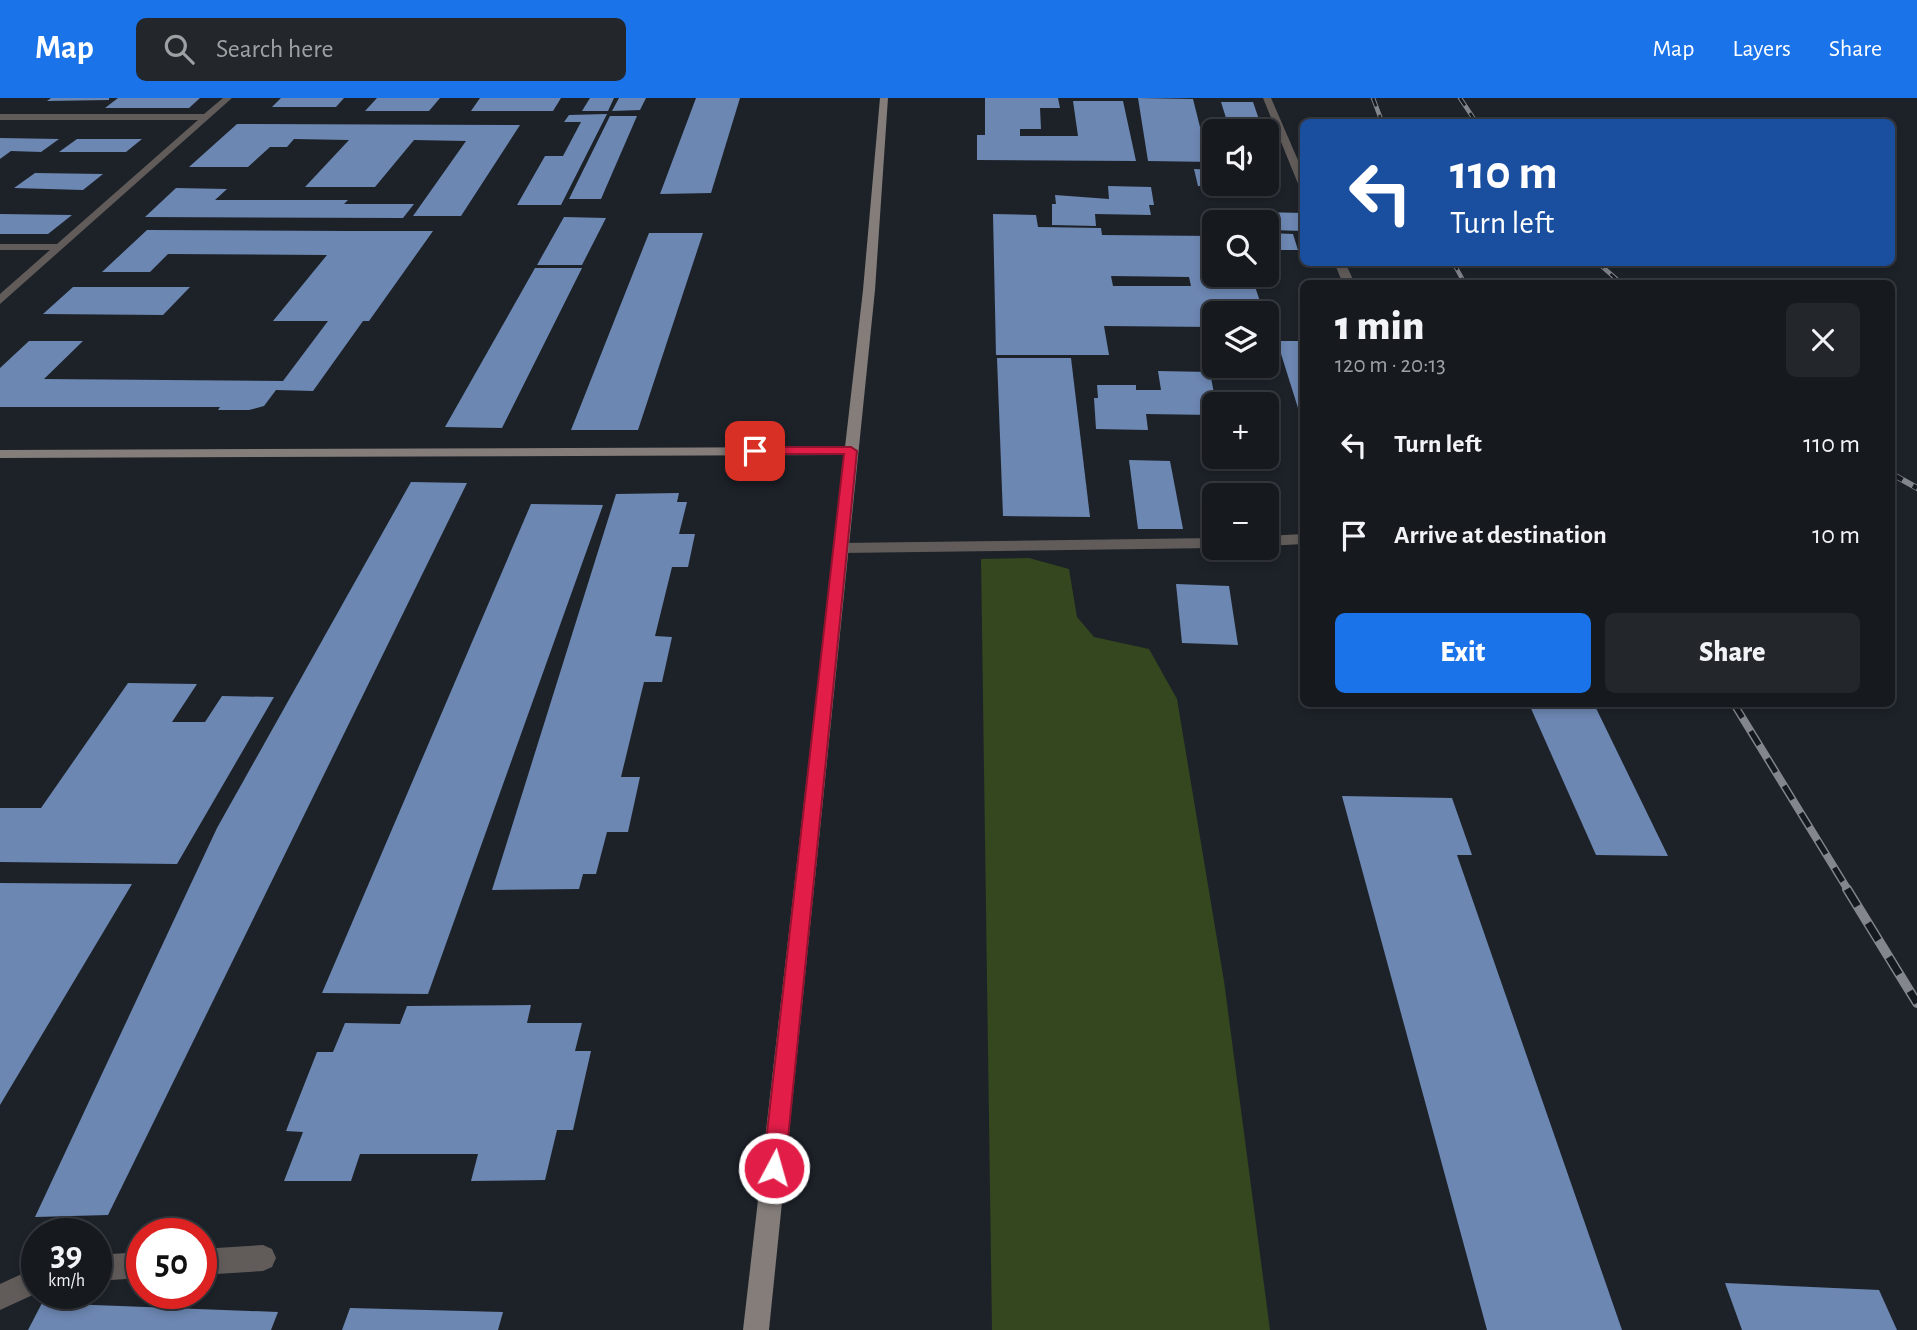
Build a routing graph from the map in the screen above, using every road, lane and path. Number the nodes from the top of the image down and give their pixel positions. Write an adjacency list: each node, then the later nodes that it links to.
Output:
1 (228, 98): 5 (street)
2 (884, 98): 10 (main road)
3 (1267, 98): 6 (street)
4 (0, 117): 5 (street)
5 (206, 117): 8 (street)
6 (1300, 176)
7 (0, 247): 8 (street)
8 (59, 247): 9 (street)
9 (0, 300)
10 (851, 451): 11 (main road); 15 (main road)
11 (0, 454)
12 (1300, 539): 13 (street)
13 (1279, 540)
14 (1202, 543): 15 (street)
15 (841, 548): 20 (main road)
16 (263, 1258): 17 (street)
17 (217, 1261)
18 (21, 1287): 19 (street)
19 (0, 1297)
20 (756, 1330)

